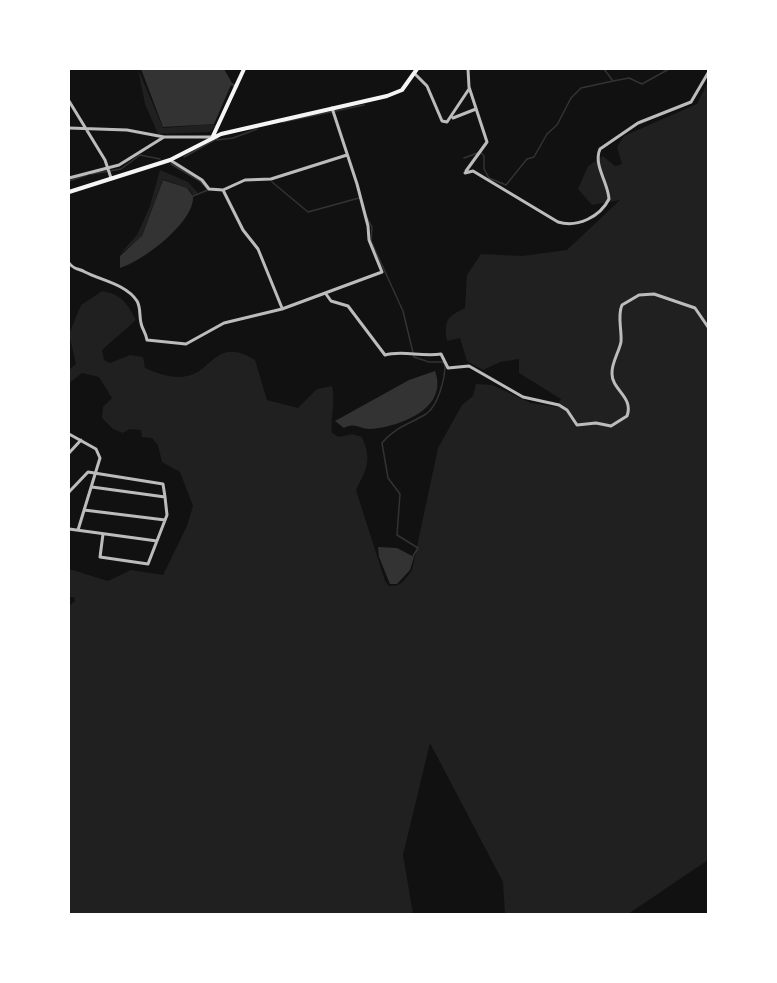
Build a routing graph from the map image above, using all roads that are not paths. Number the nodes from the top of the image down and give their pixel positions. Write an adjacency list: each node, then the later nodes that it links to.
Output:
1 (244, 69): 13 (main road)
2 (468, 69): 5 (street)
3 (416, 71): 8 (main road); 9 (street)
4 (708, 73): 7 (street)
5 (469, 89): 7 (street); 9 (street)
6 (69, 101): 10 (street)
7 (476, 109): 9 (street)
8 (333, 111): 13 (main road); 14 (street)
9 (451, 118)
10 (86, 127): 11 (street); 12 (street); 16 (street)
11 (69, 128)
12 (164, 137): 13 (street); 16 (street)
13 (213, 137): 15 (main road)
14 (347, 155): 18 (street); 21 (street)
15 (170, 160): 16 (main road); 18 (street)
16 (110, 174): 17 (street); 19 (main road)
17 (69, 178)
18 (223, 190): 22 (street)
19 (69, 192)
20 (69, 263): 22 (street)
21 (326, 294): 22 (street); 23 (street)
22 (282, 309)
23 (708, 327)
24 (69, 434): 25 (street)
25 (81, 440): 26 (street); 27 (street)
26 (69, 453)
27 (97, 474): 28 (street); 29 (street); 30 (street)
28 (92, 487): 30 (street); 31 (street)
29 (69, 492)
30 (165, 497): 32 (street)
31 (84, 510): 32 (street); 34 (street)
32 (165, 520): 36 (street)
33 (69, 529): 34 (street)
34 (78, 530): 35 (street)
35 (103, 534): 36 (street); 36 (street)
36 (157, 542)

